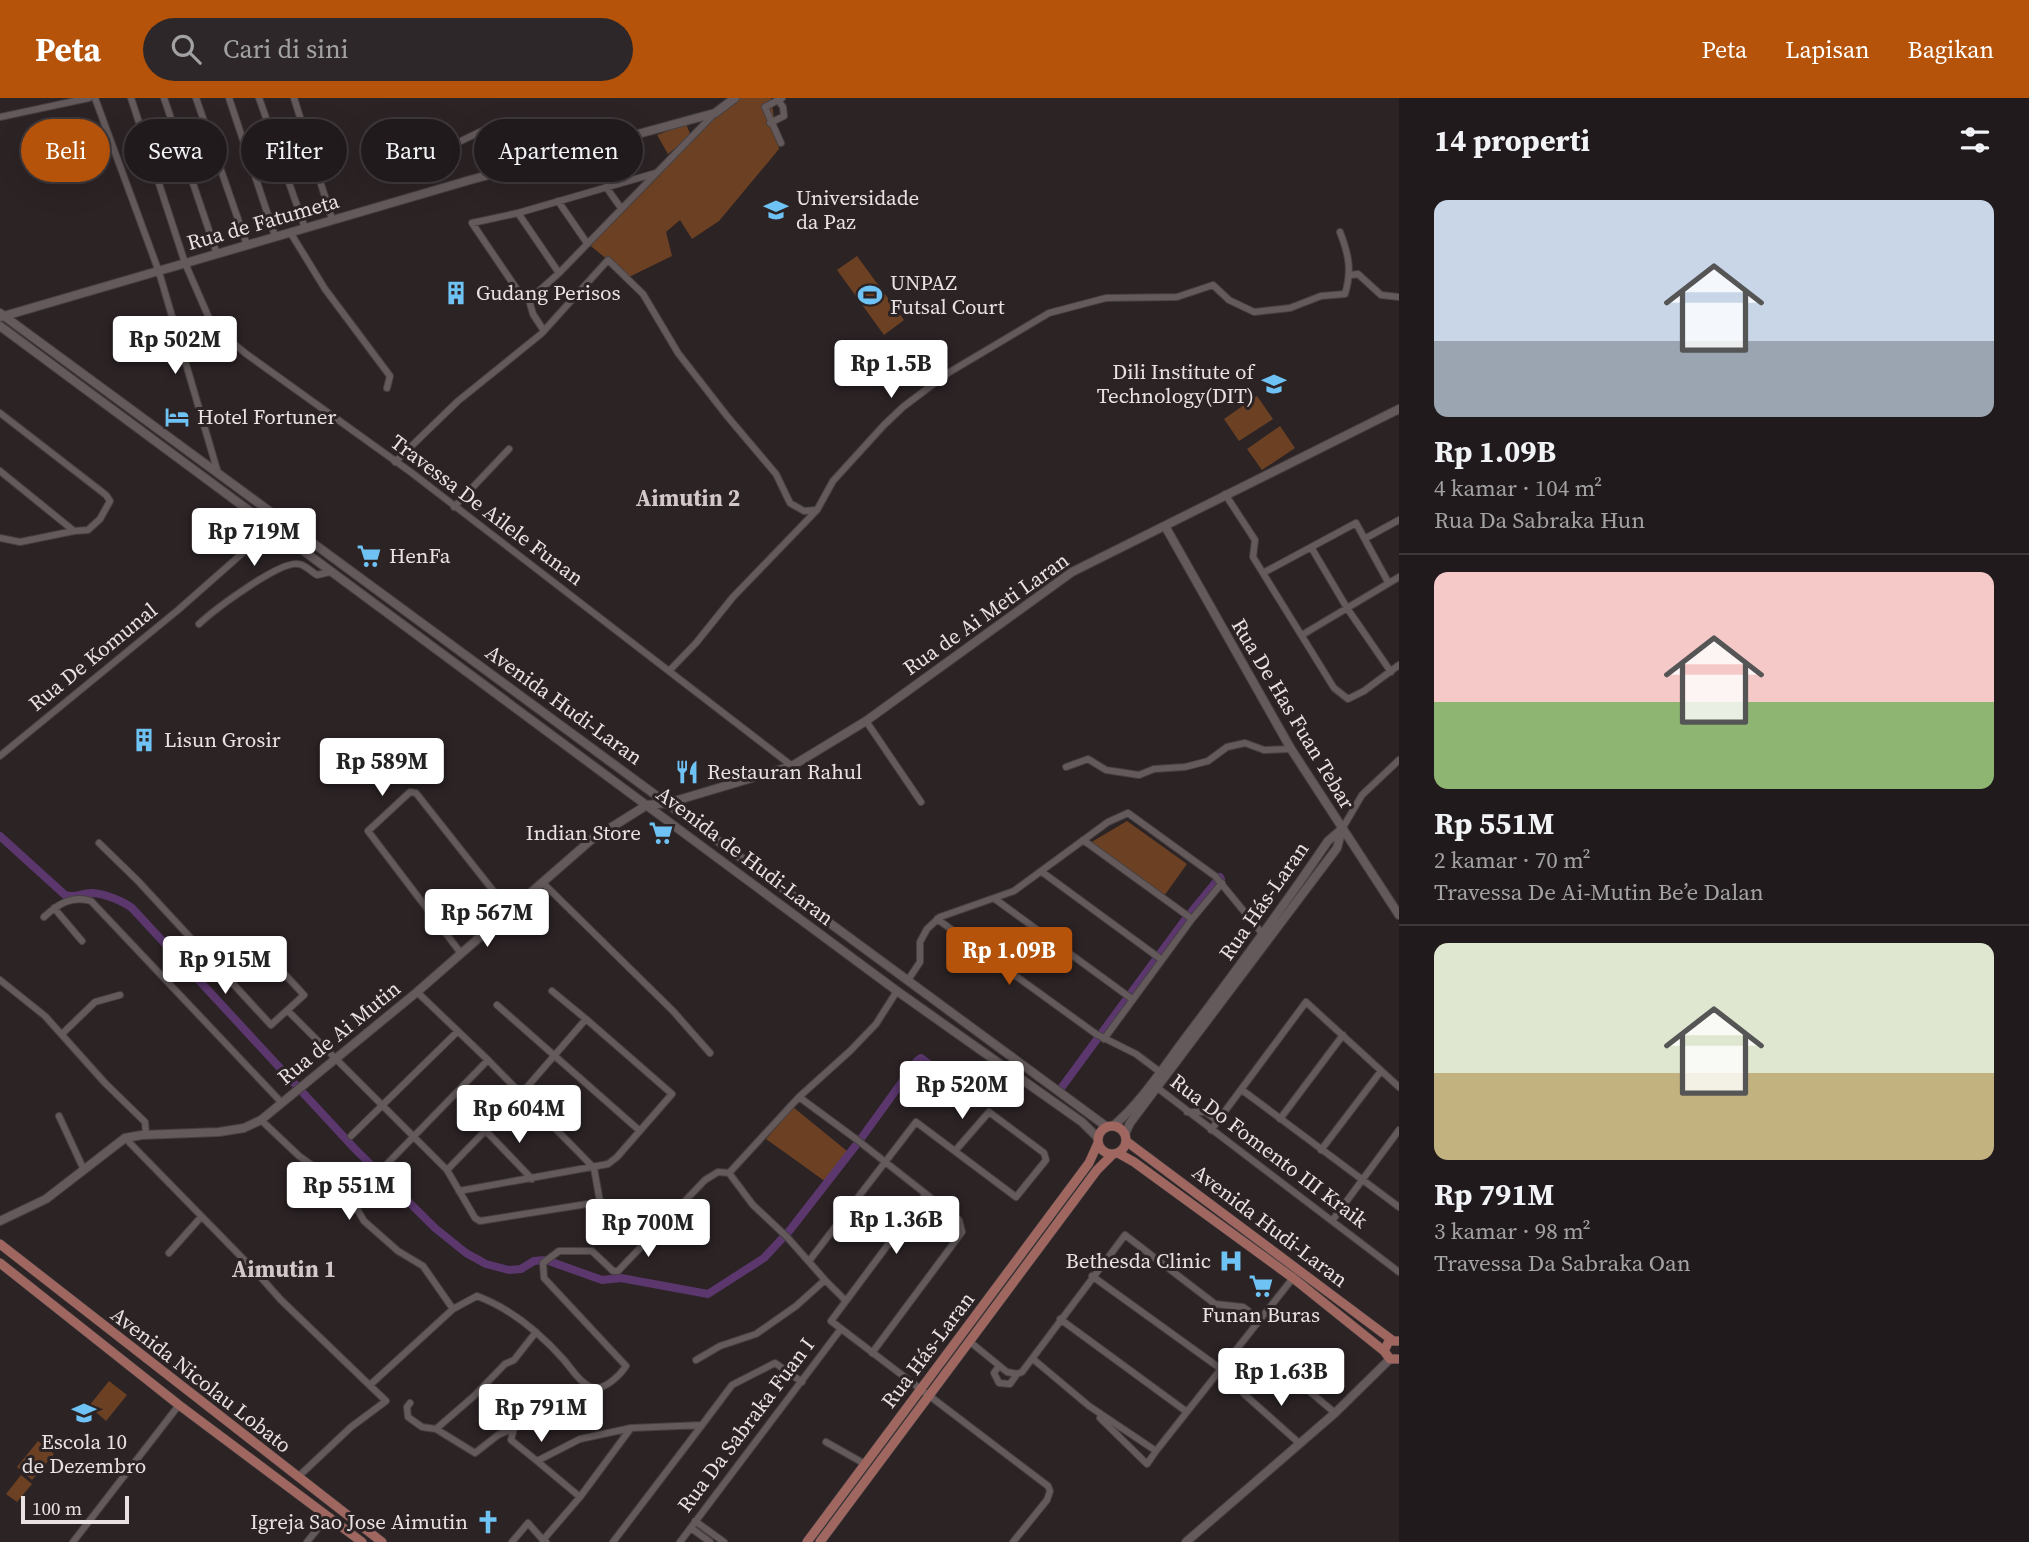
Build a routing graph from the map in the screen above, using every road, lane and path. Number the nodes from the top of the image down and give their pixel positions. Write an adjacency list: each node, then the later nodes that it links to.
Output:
1 (89, 98): 12 (street)
2 (95, 98): 31 (street)
3 (131, 98): 30 (street, Travessa De Ailele Funan)
4 (164, 98): 29 (street)
5 (196, 98): 28 (street)
6 (229, 98): 26 (street)
7 (259, 98): 23 (street)
8 (294, 98): 22 (street)
9 (780, 99): 13 (street); 13 (street)
10 (729, 100): 11 (main road, Rua de Fatumeta)
11 (715, 113): 14 (main road, Rua de Fatumeta); 16 (street)
12 (0, 117)
13 (770, 123): 15 (street)
14 (643, 132)
15 (781, 143)
16 (656, 173): 18 (street); 20 (street)
17 (474, 179): 22 (main road, Rua de Fatumeta)
18 (606, 187): 19 (street); 20 (street)
19 (558, 201): 21 (street); 27 (street)
20 (621, 208): 27 (street)
21 (518, 213): 32 (street); 35 (street)
22 (332, 219): 23 (main road, Rua de Fatumeta)
23 (304, 228): 24 (main road, Rua de Fatumeta)
24 (290, 232): 26 (main road, Rua de Fatumeta); 39 (street)
25 (1340, 232): 33 (street)
26 (275, 236): 28 (main road, Rua de Fatumeta)
27 (587, 243): 32 (street)
28 (247, 245): 29 (main road, Rua de Fatumeta)
29 (217, 254): 30 (main road, Rua de Fatumeta)
30 (185, 263): 31 (main road, Rua de Fatumeta); 43 (street, Travessa De Ailele Funan)
31 (159, 272): 36 (main road, Rua de Fatumeta); 45 (street)
32 (559, 273): 35 (street)
33 (1351, 275): 34 (street); 48 (street)
34 (1399, 297)
35 (529, 300): 38 (street)
36 (1, 315): 45 (main road, Avenida Hudi-Laran)
37 (0, 326): 51 (main road, Avenida de Hudi-Laran)
38 (544, 331): 43 (street); 48 (street)
39 (387, 388)
40 (1399, 409): 46 (main road, Rua de Ai Meti Laran)
41 (0, 413): 52 (street)
42 (509, 449): 47 (street)
43 (395, 462): 47 (street, Travessa De Ailele Funan)
44 (0, 471): 52 (street)
45 (218, 473): 73 (main road, Avenida Hudi-Laran)
46 (1225, 494): 50 (main road, Rua de Ai Meti Laran); 57 (street)
47 (454, 507): 64 (street, Travessa De Ailele Funan)
48 (817, 510): 64 (street)
49 (1399, 520): 54 (street)
50 (1165, 526): 66 (main road, Rua de Ai Meti Laran); 67 (main road, Rua De Has Fuan Tebar)
51 (271, 528): 56 (main road, Avenida de Hudi-Laran); 68 (street, Rua De Komunal)
52 (74, 531): 53 (street)
53 (0, 538)
54 (1366, 538): 55 (street); 59 (street)
55 (1311, 547): 57 (street); 60 (street)
56 (330, 572): 61 (street); 74 (main road, Avenida de Hudi-Laran)
57 (1263, 573): 62 (street)
58 (1399, 577): 59 (street)
59 (1388, 582): 60 (street)
60 (1347, 608): 62 (street); 65 (street)
61 (199, 624)
62 (1302, 635): 65 (street)
63 (1399, 665): 65 (street)
64 (669, 671): 70 (street, Travessa De Ailele Funan)
65 (1391, 672)
66 (866, 721): 70 (main road, Rua de Ai Meti Laran); 72 (street)
67 (1291, 748): 71 (street); 75 (main road, Rua De Has Fuan Tebar)
68 (0, 757)
69 (1399, 760): 75 (street, Rua Hás-Laran)
70 (792, 766): 73 (main road, Rua de Ai Meti Laran)
71 (1066, 767)
72 (922, 802)
73 (668, 803): 74 (main road, Rua de Ai Mutin); 93 (main road, Avenida Hudi-Laran)
74 (647, 805): 79 (main road, Rua de Ai Mutin); 95 (main road, Avenida de Hudi-Laran)
75 (1342, 829): 83 (main road, Rua De Has Fuan Tebar); 88 (main road, Rua Hás-Laran)
76 (1083, 840): 78 (street); 80 (street); 87 (street)
77 (99, 843): 101 (street)
78 (1042, 872): 81 (street); 92 (street)
79 (543, 883): 84 (main road, Rua de Ai Mutin); 107 (street)
80 (1223, 883): 87 (street); 88 (street)
81 (995, 898): 86 (street); 99 (street)
82 (54, 908): 85 (street); 89 (street); 118 (street)
83 (1397, 908)
84 (510, 912): 90 (main road, Rua de Ai Mutin); 90 (street)
85 (44, 917)
86 (937, 919): 93 (street); 106 (street)
87 (1192, 919): 92 (street)
88 (1266, 938): 112 (main road, Rua Hás-Laran); 113 (main road, Rua Hás-Laran)
89 (82, 941)
90 (460, 952): 97 (main road, Rua de Ai Mutin)
91 (266, 954): 101 (street)
92 (1162, 960): 99 (street)
93 (908, 979): 125 (main road, Avenida Hudi-Laran)
94 (0, 980): 104 (street)
95 (897, 990): 117 (street); 135 (main road, Avenida de Hudi-Laran)
96 (552, 991): 102 (street)
97 (417, 992): 103 (street); 109 (main road, Rua de Ai Mutin)
98 (120, 995): 104 (street)
99 (1132, 999): 106 (street)
100 (497, 1005): 108 (street)
101 (288, 1012): 109 (street)
102 (586, 1019): 108 (street); 129 (street)
103 (458, 1031): 110 (street); 119 (street)
104 (62, 1034): 130 (street)
105 (1343, 1035): 111 (street); 115 (street); 122 (street)
106 (1104, 1039): 112 (street)
107 (710, 1053)
108 (554, 1056): 116 (street); 129 (street)
109 (335, 1058): 118 (main road, Rua de Ai Mutin); 119 (street)
110 (488, 1060): 116 (street); 132 (street)
111 (1381, 1071): 114 (street); 136 (street)
112 (1160, 1072): 113 (main road, Rua Hás-Laran)
113 (1154, 1086): 120 (street, Rua Do Fomento III Kraik); 125 (main road, Rua Hás-Laran); 133 (main road, Rua Hás-Laran)
114 (1399, 1087)
115 (1242, 1090): 122 (street); 124 (street)
116 (522, 1094): 126 (street); 141 (street)
117 (799, 1097): 139 (street); 144 (street)
118 (282, 1103): 123 (main road, Rua de Ai Mutin)
119 (384, 1106): 131 (street); 132 (street)
120 (1188, 1112): 124 (street); 127 (street, Rua Do Fomento III Kraik)
121 (59, 1116): 142 (street)
122 (1280, 1119): 136 (street)
123 (261, 1120): 130 (main road, Rua de Ai Mutin); 162 (street)
124 (1218, 1121): 127 (street)
125 (1110, 1127): 133 (main road); 135 (main road)
126 (486, 1130): 143 (street); 145 (street)
127 (1211, 1130): 152 (street, Rua Do Fomento III Kraik)
128 (1399, 1130): 146 (street)
129 (640, 1131): 141 (street)
130 (146, 1135): 134 (main road, Rua de Ai Mutin)
131 (351, 1136)
132 (414, 1137): 140 (street); 143 (street)
133 (1126, 1137): 138 (main road); 168 (main road, Avenida Hudi-Laran)
134 (125, 1138): 142 (main road, Rua de Ai Mutin); 150 (street)
135 (1098, 1141): 138 (main road); 167 (main road, Rua Hás-Laran)
136 (1321, 1150): 146 (street)
137 (955, 1151): 137 (street); 139 (street)
138 (1115, 1154): 159 (main road); 167 (main road, Rua Hás-Laran)
139 (886, 1164): 148 (street); 155 (street)
140 (385, 1166)
141 (594, 1168): 145 (street); 147 (street)
142 (84, 1170): 151 (main road, Rua de Ai Mutin)
143 (447, 1170): 147 (street)
144 (729, 1173): 155 (street); 166 (street)
145 (532, 1178): 147 (street)
146 (1363, 1180): 149 (street); 152 (street)
147 (459, 1191)
148 (925, 1195): 161 (street); 169 (street)
149 (1399, 1207)
150 (201, 1217): 154 (street); 178 (street)
151 (0, 1221)
152 (1332, 1221): 157 (street, Rua Do Fomento III Kraik)
153 (0, 1244): 195 (main road, Avenida Nicolau Lobato)
154 (169, 1253)
155 (808, 1261): 160 (street)
156 (0, 1263): 183 (main road, Avenida Nicolau Lobato)
157 (1399, 1272)
158 (1092, 1276): 163 (street); 164 (street); 175 (street)
159 (1293, 1278): 164 (street); 171 (main road)
160 (825, 1280): 161 (street); 173 (street)
161 (846, 1301): 165 (street)
162 (453, 1309): 166 (street); 178 (street)
163 (1060, 1318): 172 (street); 185 (street)
164 (1259, 1319): 175 (street)
165 (840, 1329): 169 (street); 177 (street, Rua Da Sabraka Fuan I)
166 (536, 1332): 189 (street)
167 (971, 1334): 174 (street); 179 (main road, Rua Hás-Laran); 181 (main road, Rua Hás-Laran)
168 (1395, 1340): 171 (main road)
169 (872, 1353): 179 (street)
170 (1268, 1356): 186 (street)
171 (1394, 1358): 186 (main road)
172 (1033, 1359): 176 (street); 184 (street)
173 (696, 1360)
174 (999, 1366): 176 (street); 176 (street)
175 (1221, 1369): 185 (street)
176 (1017, 1374)
177 (802, 1382): 187 (street); 200 (street, Rua Da Sabraka Fuan I)
178 (370, 1385): 195 (street)
179 (920, 1390): 181 (street); 194 (main road, Rua Hás-Laran)
180 (1244, 1394): 191 (street)
181 (930, 1396): 213 (main road, Rua Hás-Laran); 214 (street)
182 (410, 1403): 189 (street)
183 (179, 1405): 198 (main road, Avenida Nicolau Lobato); 203 (street)
184 (1089, 1406): 192 (street); 192 (street)
185 (1187, 1412): 192 (street)
186 (1335, 1413): 191 (main road)
187 (702, 1424): 188 (street); 208 (street)
188 (631, 1428): 193 (street); 197 (street)
189 (436, 1429): 193 (street)
190 (826, 1442): 194 (street)
191 (1299, 1443): 215 (main road)
192 (1156, 1451)
193 (537, 1461): 197 (street)
194 (865, 1464): 212 (main road, Rua Hás-Laran)
195 (298, 1477): 196 (main road, Avenida Nicolau Lobato)
196 (314, 1490): 198 (main road); 206 (main road, Avenida Nicolau Lobato)
197 (580, 1497): 202 (street)
198 (307, 1500): 199 (main road, Avenida Nicolau Lobato)
199 (328, 1516): 204 (street); 205 (main road, Avenida Nicolau Lobato)
200 (695, 1521): 201 (street, Rua Da Sabraka Fuan I); 211 (street)
201 (691, 1528): 209 (street, Rua Da Sabraka Fuan I); 210 (street)
202 (544, 1541): 207 (street)
203 (73, 1542)
204 (307, 1542)
205 (362, 1542)
206 (382, 1542)
207 (512, 1542)
208 (613, 1542)
209 (680, 1542)
210 (710, 1542)
211 (724, 1542)
212 (807, 1542)
213 (820, 1542)
214 (1013, 1542)
215 (1186, 1542)

